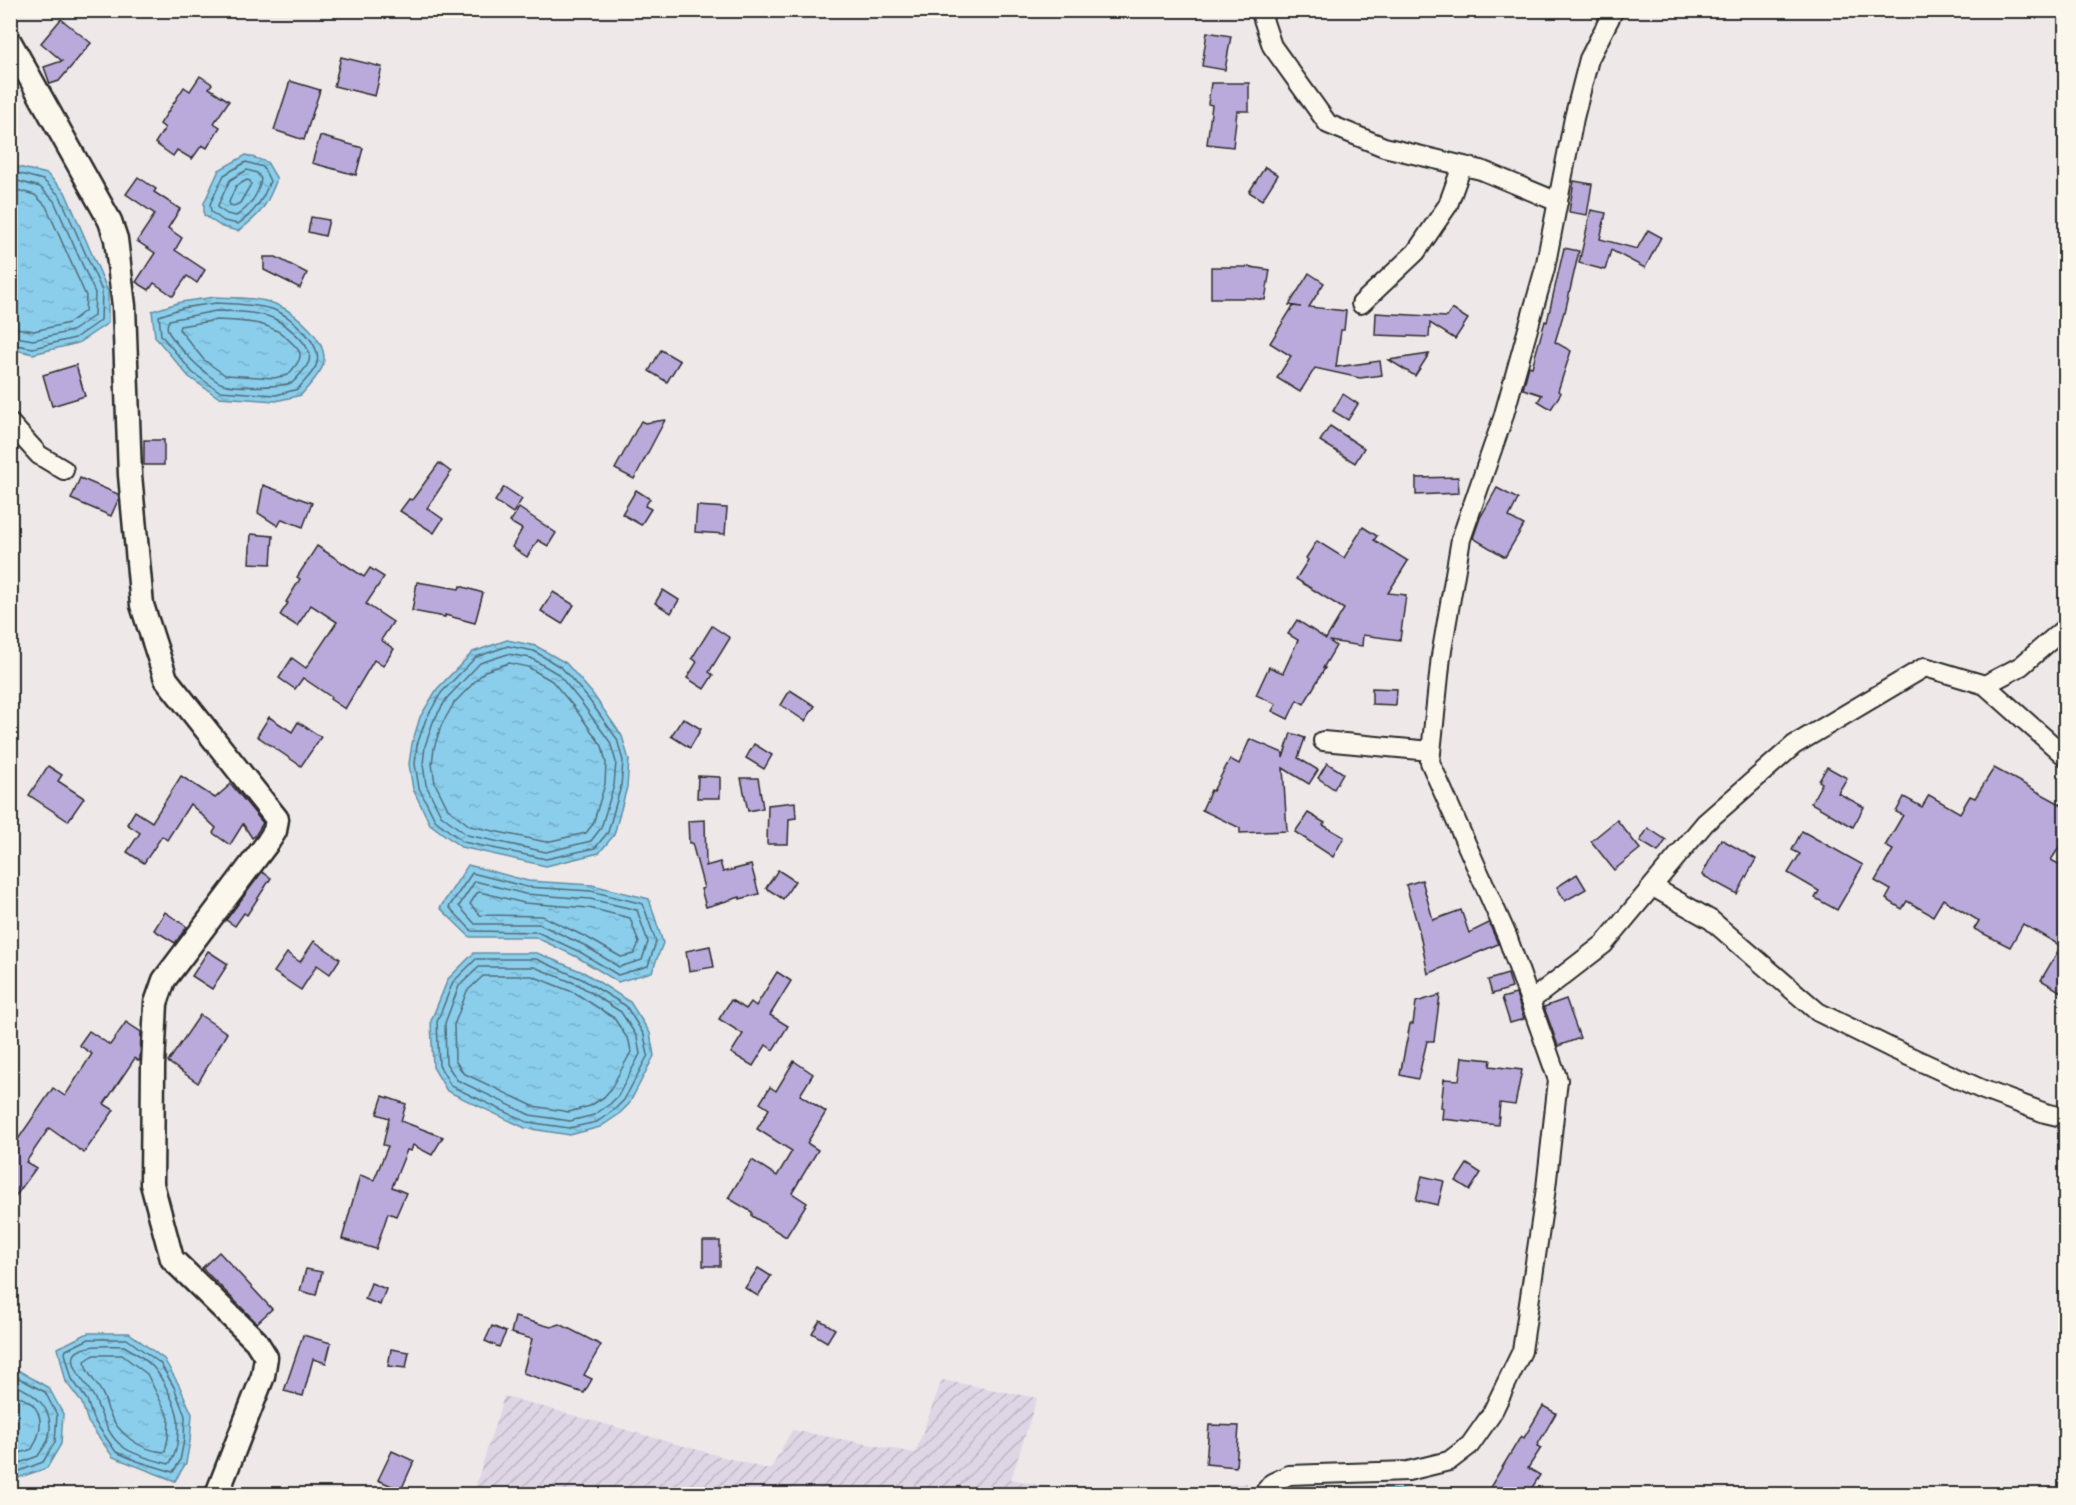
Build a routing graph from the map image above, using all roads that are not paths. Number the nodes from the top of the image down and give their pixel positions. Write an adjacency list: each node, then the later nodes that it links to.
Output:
1 (1260, 10): 4 (street)
2 (1614, 10): 5 (street)
3 (10, 42): 17 (street)
4 (1462, 166): 5 (street); 6 (street)
5 (1558, 202): 12 (street)
6 (1361, 304)
7 (10, 423): 8 (street)
8 (64, 470)
9 (2066, 627): 10 (street)
10 (1985, 685): 13 (street); 14 (street)
11 (1323, 741): 12 (street)
12 (1431, 751): 15 (street)
13 (2066, 757)
14 (1653, 887): 15 (street); 16 (street)
15 (1530, 1001): 18 (street)
16 (2066, 1118)
17 (217, 1494)
18 (1263, 1494)

